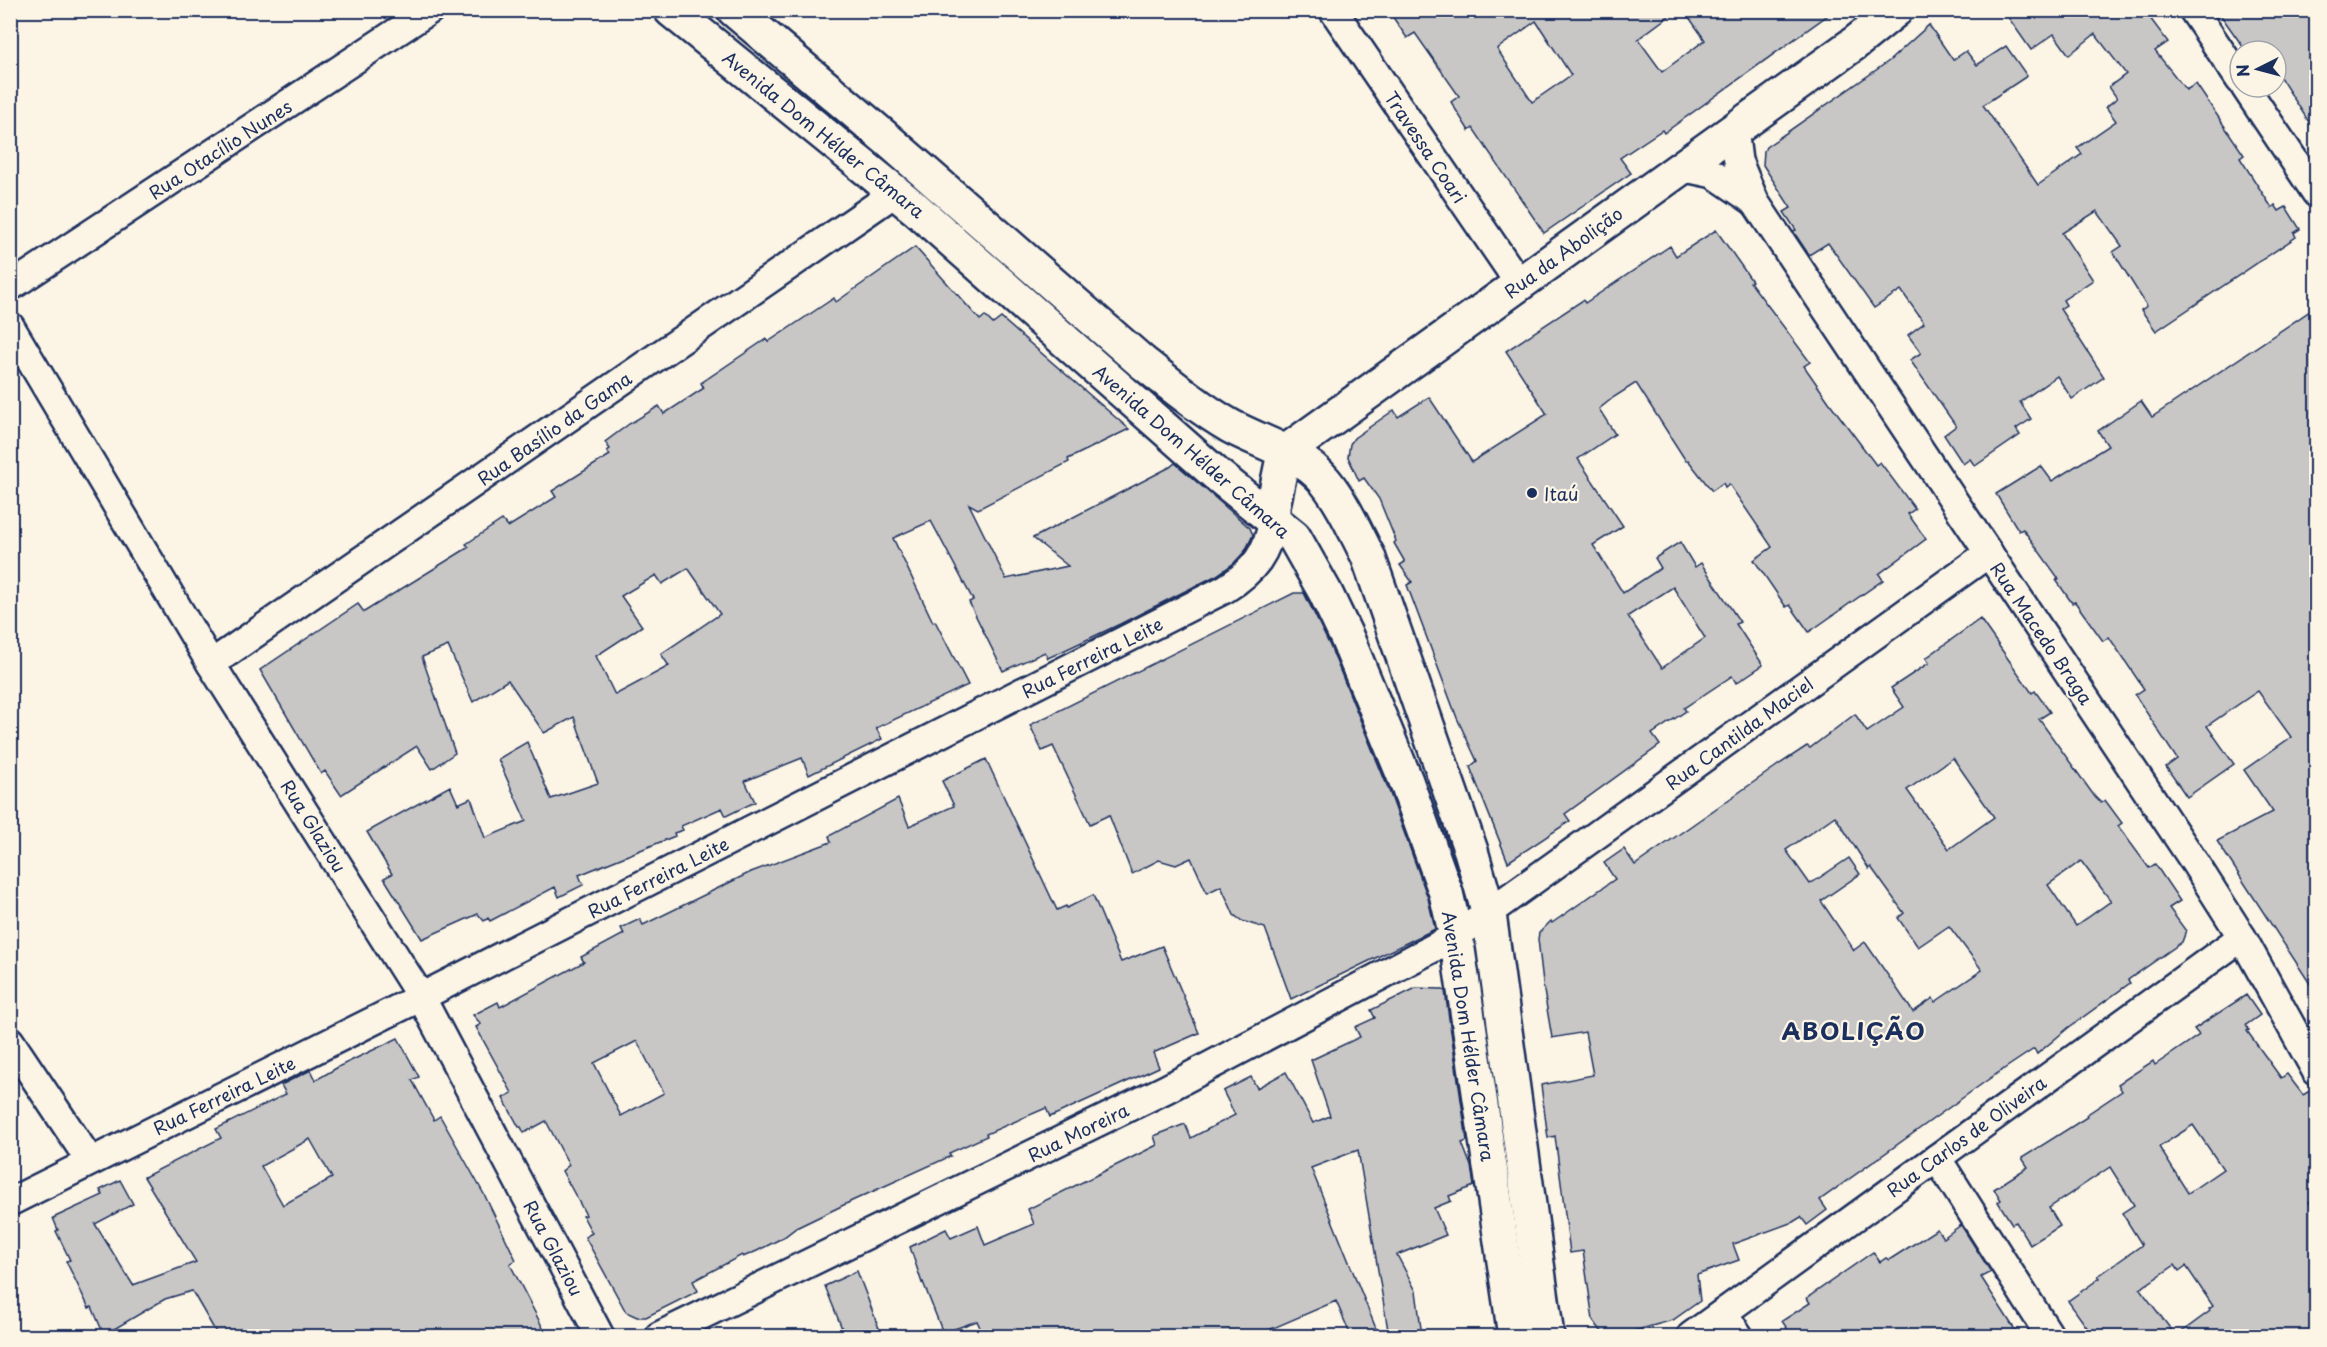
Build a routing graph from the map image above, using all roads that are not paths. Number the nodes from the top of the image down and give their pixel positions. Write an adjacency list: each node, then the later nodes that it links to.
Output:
1 (429, 10): 15 (street, Rua Otacílio Nunes)
2 (671, 10): 11 (main road, Avenida Dom Hélder Câmara)
3 (734, 10): 17 (main road, Avenida Dom Hélder Câmara)
4 (1333, 10): 14 (street, Travessa Coari)
5 (1896, 10): 9 (main road, Rua da Abolição)
6 (2193, 10): 7 (street)
7 (2228, 62)
8 (2253, 99): 12 (street)
9 (1734, 129): 10 (main road, Rua da Abolição); 13 (street, Rua Macedo Braga)
10 (1682, 167): 13 (street, Rua Macedo Braga); 14 (main road, Rua da Abolição)
11 (896, 192): 18 (main road, Avenida Dom Hélder Câmara); 20 (street, Rua Basílio da Gama)
12 (2316, 193)
13 (1755, 202): 19 (street, Rua Macedo Braga)
14 (1519, 283): 17 (main road, Rua da Abolição)
15 (10, 287)
16 (10, 326): 20 (street, Rua Glaziou)
17 (1284, 453): 18 (main road); 21 (main road, Avenida Dom Hélder Câmara)
18 (1273, 519): 22 (main road, Avenida Dom Hélder Câmara); 24 (street, Rua Ferreira Leite)
19 (1989, 553): 21 (street, Rua Cantilda Maciel); 23 (street, Rua Macedo Braga)
20 (212, 664): 24 (street, Rua Glaziou)
21 (1490, 914): 22 (street, Rua Moreira); 34 (main road, Avenida Dom Hélder Câmara)
22 (1456, 936): 32 (street, Rua Moreira); 33 (main road, Avenida Dom Hélder Câmara)
23 (2242, 937): 26 (street, Rua Macedo Braga); 27 (street, Rua Carlos de Oliveira)
24 (421, 997): 28 (street, Rua Ferreira Leite); 31 (street, Rua Glaziou)
25 (10, 1041): 28 (street)
26 (2316, 1071)
27 (1936, 1158): 30 (street, Rua Carlos de Oliveira); 37 (street)
28 (90, 1161): 29 (street, Rua Ferreira Leite)
29 (10, 1202)
30 (1723, 1313): 35 (street, Rua Carlos de Oliveira); 36 (street)
31 (600, 1336)
32 (659, 1336)
33 (1515, 1336)
34 (1547, 1336)
35 (1691, 1336)
36 (1739, 1336)
37 (2050, 1336)

